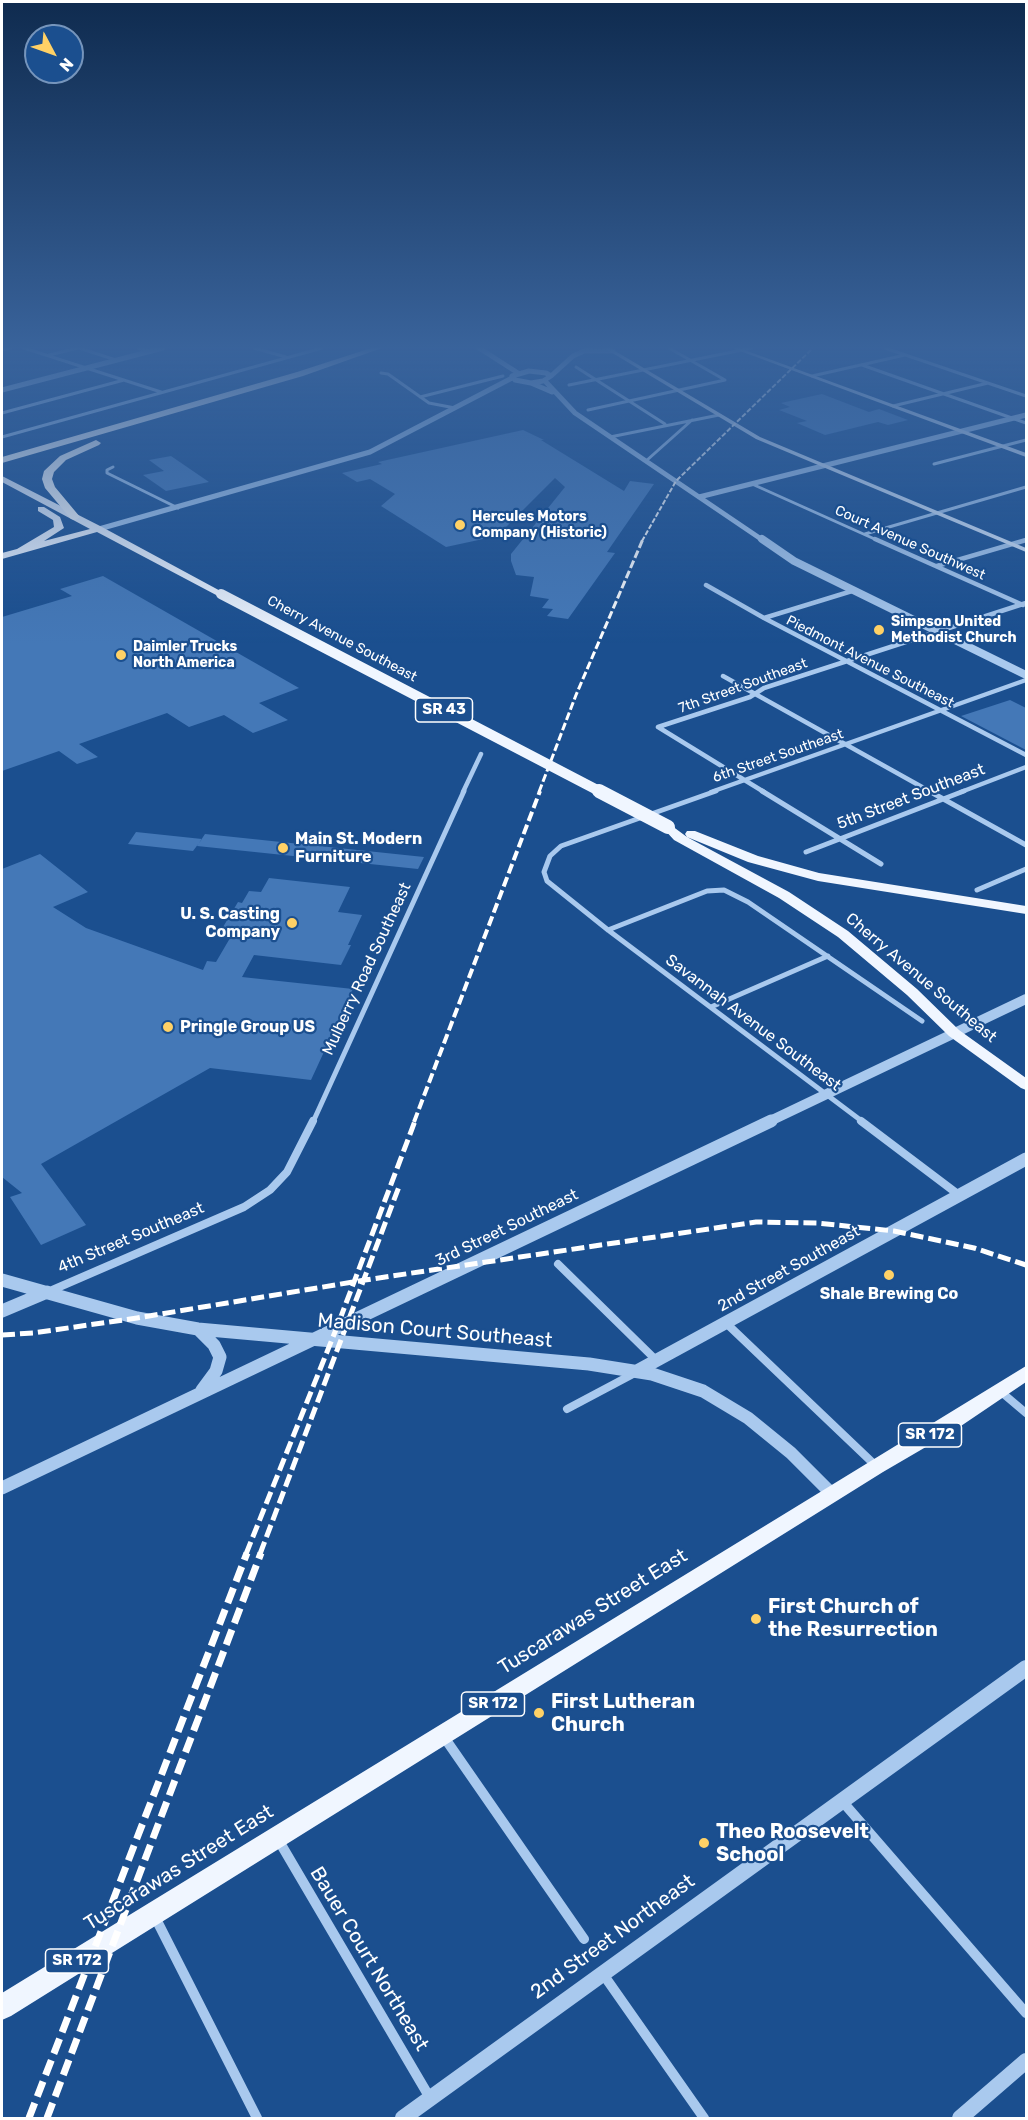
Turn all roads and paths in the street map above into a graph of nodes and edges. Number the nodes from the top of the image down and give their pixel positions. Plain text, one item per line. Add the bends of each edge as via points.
1 (18, 447) edge
2 (48, 447) edge
3 (90, 447) edge
4 (380, 447) edge
5 (625, 447) edge
6 (662, 447) edge
7 (779, 447) edge
8 (900, 447) edge
9 (998, 447) edge
10 (1004, 447) edge
11 (2, 451) edge
12 (1026, 455) edge
13 (646, 461) junction
14 (2, 462) edge
15 (934, 464) dead end
16 (825, 466) junction
17 (113, 467) dead end
18 (5, 481) edge
19 (753, 484) junction
20 (1026, 487) edge
21 (699, 497) junction
22 (178, 508) junction
23 (937, 513) junction
24 (75, 517) junction
25 (99, 529) junction
26 (864, 534) junction
27 (1026, 540) edge
28 (1012, 544) junction
29 (1026, 550) edge
30 (20, 551) junction
31 (2, 556) edge
32 (936, 567) junction
33 (706, 585) dead end
34 (852, 591) junction
35 (1025, 605) edge
36 (764, 618) junction
37 (936, 631) junction
38 (847, 661) junction
39 (1026, 675) edge
40 (723, 676) dead end
41 (1026, 680) edge
42 (756, 694) junction
43 (942, 710) junction
44 (847, 744) junction
45 (481, 754) dead end
46 (1026, 755) edge
47 (1026, 767) edge
48 (743, 781) junction
49 (943, 799) junction
50 (668, 827) junction
51 (838, 839) junction
52 (1026, 846) edge
53 (806, 852) dead end
54 (546, 864) joint
55 (880, 864) dead end
56 (1026, 869) edge
57 (977, 890) dead end
58 (1026, 910) edge
59 (608, 930) junction
60 (828, 956) junction
61 (1026, 999) edge
62 (711, 1007) junction
63 (922, 1022) dead end
64 (954, 1033) junction
65 (1026, 1085) edge
66 (825, 1094) junction
67 (1026, 1159) edge
68 (270, 1190) joint
69 (959, 1195) junction
70 (558, 1264) dead end
71 (2, 1280) edge
72 (47, 1292) junction
73 (2, 1311) edge
74 (725, 1323) junction
75 (198, 1329) junction
76 (312, 1339) junction
77 (657, 1360) junction
78 (637, 1371) junction
79 (1026, 1373) edge
80 (999, 1390) junction
81 (200, 1393) junction
82 (567, 1409) dead end
83 (1026, 1413) edge
84 (876, 1466) junction
85 (2, 1488) edge
86 (832, 1494) junction
87 (1024, 1675) edge
88 (443, 1735) junction
89 (842, 1801) junction
90 (277, 1838) junction
91 (153, 1914) junction
92 (584, 1939) dead end
93 (602, 1972) junction
94 (2, 2007) edge
95 (1026, 2013) edge
96 (1026, 2061) edge
97 (430, 2098) junction
98 (257, 2118) edge
99 (403, 2118) edge
100 (704, 2118) edge
101 (960, 2118) edge

1 - 11 highway
2 - 14 highway
3 - 24 highway via 63,458 49,471 48,483
4 - 22 street
5 - 13 street
6 - 13 street
7 - 16 main road
8 - 16 street
9 - 15 street
10 - 12 main road
13 - 21 street
16 - 19 street
16 - 23 main road
17 - 22 street via 107,473
18 - 24 main road, Cherry Avenue Southeast / SR 43
18 - 30 main road via 10,492 60,524 51,534
19 - 21 street
19 - 26 street, Court Avenue Southwest
20 - 23 street
21 - 34 street via 794,561
22 - 25 street
23 - 26 street
23 - 28 main road
24 - 25 main road, Cherry Avenue Southeast / SR 43
25 - 30 main road
25 - 50 main road, Cherry Avenue Southeast / SR 43, bridge
26 - 32 street, Court Avenue Southwest
27 - 28 street
28 - 29 main road
28 - 32 street
30 - 31 main road
32 - 35 street, Court Avenue Southwest
33 - 36 street, Piedmont Avenue Southeast
34 - 36 street
34 - 37 street
35 - 37 street, 7th Street Southeast
36 - 38 street, Piedmont Avenue Southeast
37 - 38 street, 7th Street Southeast
37 - 39 street
38 - 42 street, 7th Street Southeast
38 - 43 street, Piedmont Avenue Southeast
40 - 42 street
41 - 43 street, 6th Street Southeast
42 - 44 street
42 - 48 street, 7th Street Southeast via 658,728
43 - 44 street, 6th Street Southeast
43 - 46 street, Piedmont Avenue Southeast
44 - 48 street, 6th Street Southeast
44 - 49 street
45 - 68 street, Mulberry Road Southeast via 298,1155
47 - 49 street, 5th Street Southeast
48 - 51 street
48 - 54 street, 6th Street Southeast via 561,846 552,852
49 - 51 street, 5th Street Southeast
49 - 52 street
50 - 58 main road, Cherry Avenue Southeast / SR 43 via 753,859 818,877
50 - 64 main road, Cherry Avenue Southeast / SR 43 via 680,838 784,895 843,934
51 - 53 street, 5th Street Southeast
51 - 55 street
54 - 59 street, Savannah Avenue Southeast via 547,881
56 - 57 street
59 - 60 street, Cherry Avenue Southeast via 707,891 722,889
59 - 62 street, Savannah Avenue Southeast
60 - 62 street
60 - 63 street, Cherry Avenue Southeast
61 - 64 street, 3rd Street Southeast
62 - 66 street, Savannah Avenue Southeast
64 - 65 main road, Cherry Avenue Southeast / SR 43
64 - 66 street, 3rd Street Southeast
66 - 69 street, Savannah Avenue Southeast
66 - 76 street, 3rd Street Southeast
67 - 69 street, 2nd Street Southeast
68 - 72 street, 4th Street Southeast via 244,1207
69 - 74 street, 2nd Street Southeast
70 - 77 street
71 - 72 street, Madison Court Southeast
72 - 73 street, 4th Street Southeast
72 - 75 street, Madison Court Southeast via 137,1318
74 - 77 street, 2nd Street Southeast
74 - 84 street
75 - 76 street, Madison Court Southeast
75 - 81 street via 214,1345 220,1358
76 - 78 street, Madison Court Southeast
76 - 81 street, 3rd Street Southeast
77 - 78 street, 2nd Street Southeast
78 - 82 street, 2nd Street Southeast
78 - 86 street, Madison Court Southeast via 678,1381 726,1404 769,1434
79 - 80 main road, Tuscarawas Street East / SR 172
80 - 83 street
80 - 84 main road, Tuscarawas Street East / SR 172
81 - 85 street, 3rd Street Southeast
84 - 86 main road, Tuscarawas Street East / SR 172
86 - 88 main road, Tuscarawas Street East / SR 172
87 - 89 street, 2nd Street Northeast
88 - 90 main road, Tuscarawas Street East / SR 172
88 - 92 street
89 - 93 street, 2nd Street Northeast
89 - 95 street
90 - 91 main road, Tuscarawas Street East / SR 172
90 - 97 street, Bauer Court Northeast
91 - 94 main road, Tuscarawas Street East / SR 172
91 - 98 street
93 - 97 street, 2nd Street Northeast
93 - 100 street
96 - 101 street
97 - 99 street, 2nd Street Northeast

